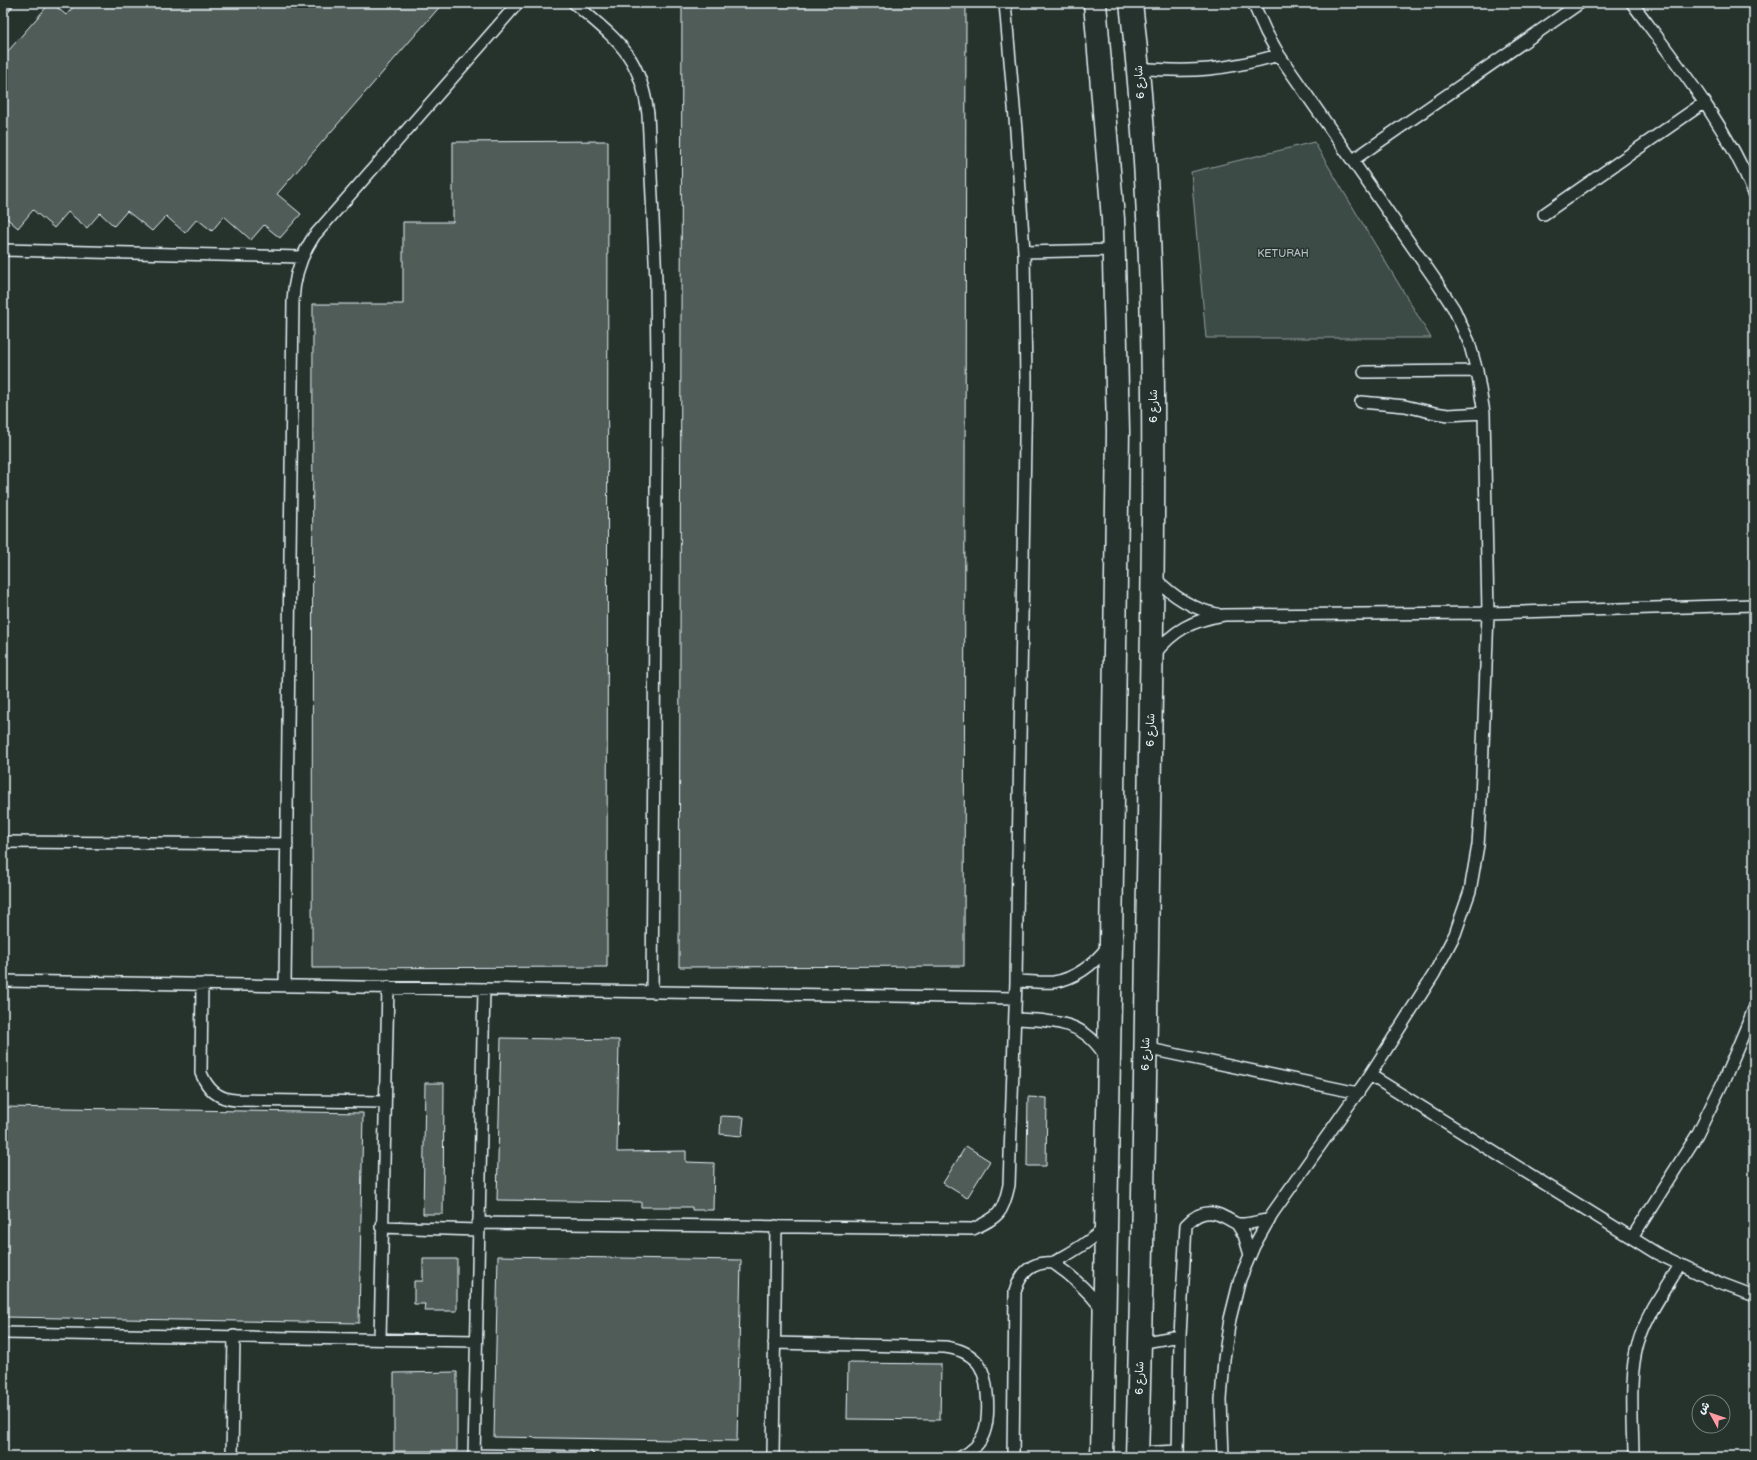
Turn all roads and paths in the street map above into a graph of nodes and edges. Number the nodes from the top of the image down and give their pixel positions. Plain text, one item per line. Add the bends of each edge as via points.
1 (7, 3) edge
2 (518, 3) edge
3 (574, 3) edge
4 (1005, 3) edge
5 (1095, 3) edge
6 (1131, 3) edge
7 (1253, 3) edge
8 (1580, 3) edge
9 (1632, 3) edge
10 (3, 8) edge
11 (1279, 55) junction
12 (1138, 68) junction
13 (1705, 102) junction
14 (1353, 160) junction
15 (1754, 193) edge
16 (1544, 214) dead end
17 (3, 250) edge
18 (1114, 250) junction
19 (1024, 252) junction
20 (302, 257) junction
21 (1477, 371) junction
22 (1364, 372) dead end
23 (1361, 402) dead end
24 (1484, 413) junction
25 (1152, 575) junction
26 (1754, 605) edge
27 (1488, 613) junction
28 (1224, 615) junction
29 (1151, 658) junction
30 (3, 842) edge
31 (287, 844) junction
32 (1111, 942) junction
33 (3, 981) edge
34 (1016, 982) junction
35 (202, 984) junction
36 (285, 986) junction
37 (388, 987) junction
38 (484, 989) junction
39 (652, 992) junction
40 (1015, 998) junction
41 (1754, 1009) edge
42 (1015, 1020) junction
43 (1145, 1048) junction
44 (1108, 1062) junction
45 (1370, 1075) junction
46 (1358, 1093) junction
47 (385, 1102) junction
48 (1269, 1220) junction
49 (1237, 1224) junction
50 (776, 1226) junction
51 (381, 1227) junction
52 (478, 1227) junction
53 (1105, 1228) junction
54 (1632, 1238) junction
55 (1250, 1255) junction
56 (1053, 1263) junction
57 (1680, 1265) junction
58 (1754, 1296) edge
59 (1104, 1312) junction
60 (3, 1333) edge
61 (234, 1336) junction
62 (1180, 1336) junction
63 (380, 1339) junction
64 (476, 1341) junction
65 (774, 1343) junction
66 (1140, 1343) junction
67 (1178, 1454) edge
68 (1137, 1455) edge
69 (474, 1456) edge
70 (232, 1457) edge
71 (588, 1457) edge
72 (773, 1457) edge
73 (962, 1457) edge
74 (1013, 1457) edge
75 (1102, 1457) edge
76 (1223, 1457) edge
77 (1633, 1457) edge

1 - 10 lane
2 - 20 lane via 322,227
3 - 39 lane via 619,43 631,58 646,94 648,114 656,280 657,364
4 - 19 lane
5 - 18 street
6 - 12 street, شارع 6
7 - 11 lane
8 - 14 lane
9 - 13 lane
11 - 12 lane via 1245,65 1210,70
11 - 14 lane
12 - 25 street, شارع 6 via 1152,318
13 - 15 lane via 1745,170
13 - 16 lane
14 - 21 lane via 1454,309 1469,342
17 - 20 lane
18 - 19 lane
18 - 32 street via 1118,432
19 - 34 lane via 1026,380
20 - 31 lane via 297,271 293,301
21 - 22 lane
21 - 24 lane
23 - 24 lane via 1404,406 1448,415
24 - 27 lane
25 - 28 lane via 1177,598 1207,612
25 - 29 street, شارع 6
26 - 27 lane
27 - 28 lane
27 - 45 lane via 1481,800 1478,845 1470,891 1455,934 1434,974
28 - 29 lane via 1190,624 1162,644
29 - 43 street, شارع 6
30 - 31 lane
31 - 36 lane
32 - 34 lane via 1100,957 1087,968 1071,976 1054,982
32 - 44 street
33 - 35 lane
34 - 40 lane
35 - 36 lane
35 - 47 lane via 202,1073 210,1090 218,1096 236,1100
36 - 37 lane
37 - 38 lane
37 - 47 lane
38 - 39 lane
38 - 52 lane
39 - 40 lane
40 - 42 lane
41 - 54 lane via 1697,1135
42 - 44 lane via 1053,1020 1067,1024 1092,1039
42 - 50 lane via 1009,1185 1004,1205 991,1221 973,1229 949,1230
43 - 46 lane
43 - 66 street, شارع 6
44 - 53 street
45 - 46 lane
45 - 54 lane
46 - 48 lane
47 - 51 lane
48 - 49 lane
48 - 55 lane
49 - 55 lane via 1244,1235
49 - 62 lane via 1218,1214 1207,1212 1198,1214 1186,1225
50 - 52 lane
50 - 65 lane
51 - 52 lane
51 - 63 lane
52 - 64 lane
53 - 56 lane
53 - 59 street
54 - 57 lane
55 - 76 lane via 1240,1279 1224,1359 1221,1400
56 - 59 lane via 1090,1293
56 - 74 lane via 1032,1266 1018,1282 1015,1292
57 - 58 lane
57 - 77 lane via 1650,1315 1637,1345 1633,1377
59 - 75 street
60 - 61 lane
61 - 63 lane
61 - 70 lane
62 - 66 lane
62 - 67 lane
63 - 64 lane
64 - 69 lane
65 - 72 lane
65 - 73 lane via 945,1347 969,1354 978,1363 984,1375 987,1387 987,1420 984,1434 977,1445
66 - 68 street, شارع 6
67 - 68 lane
69 - 71 lane

